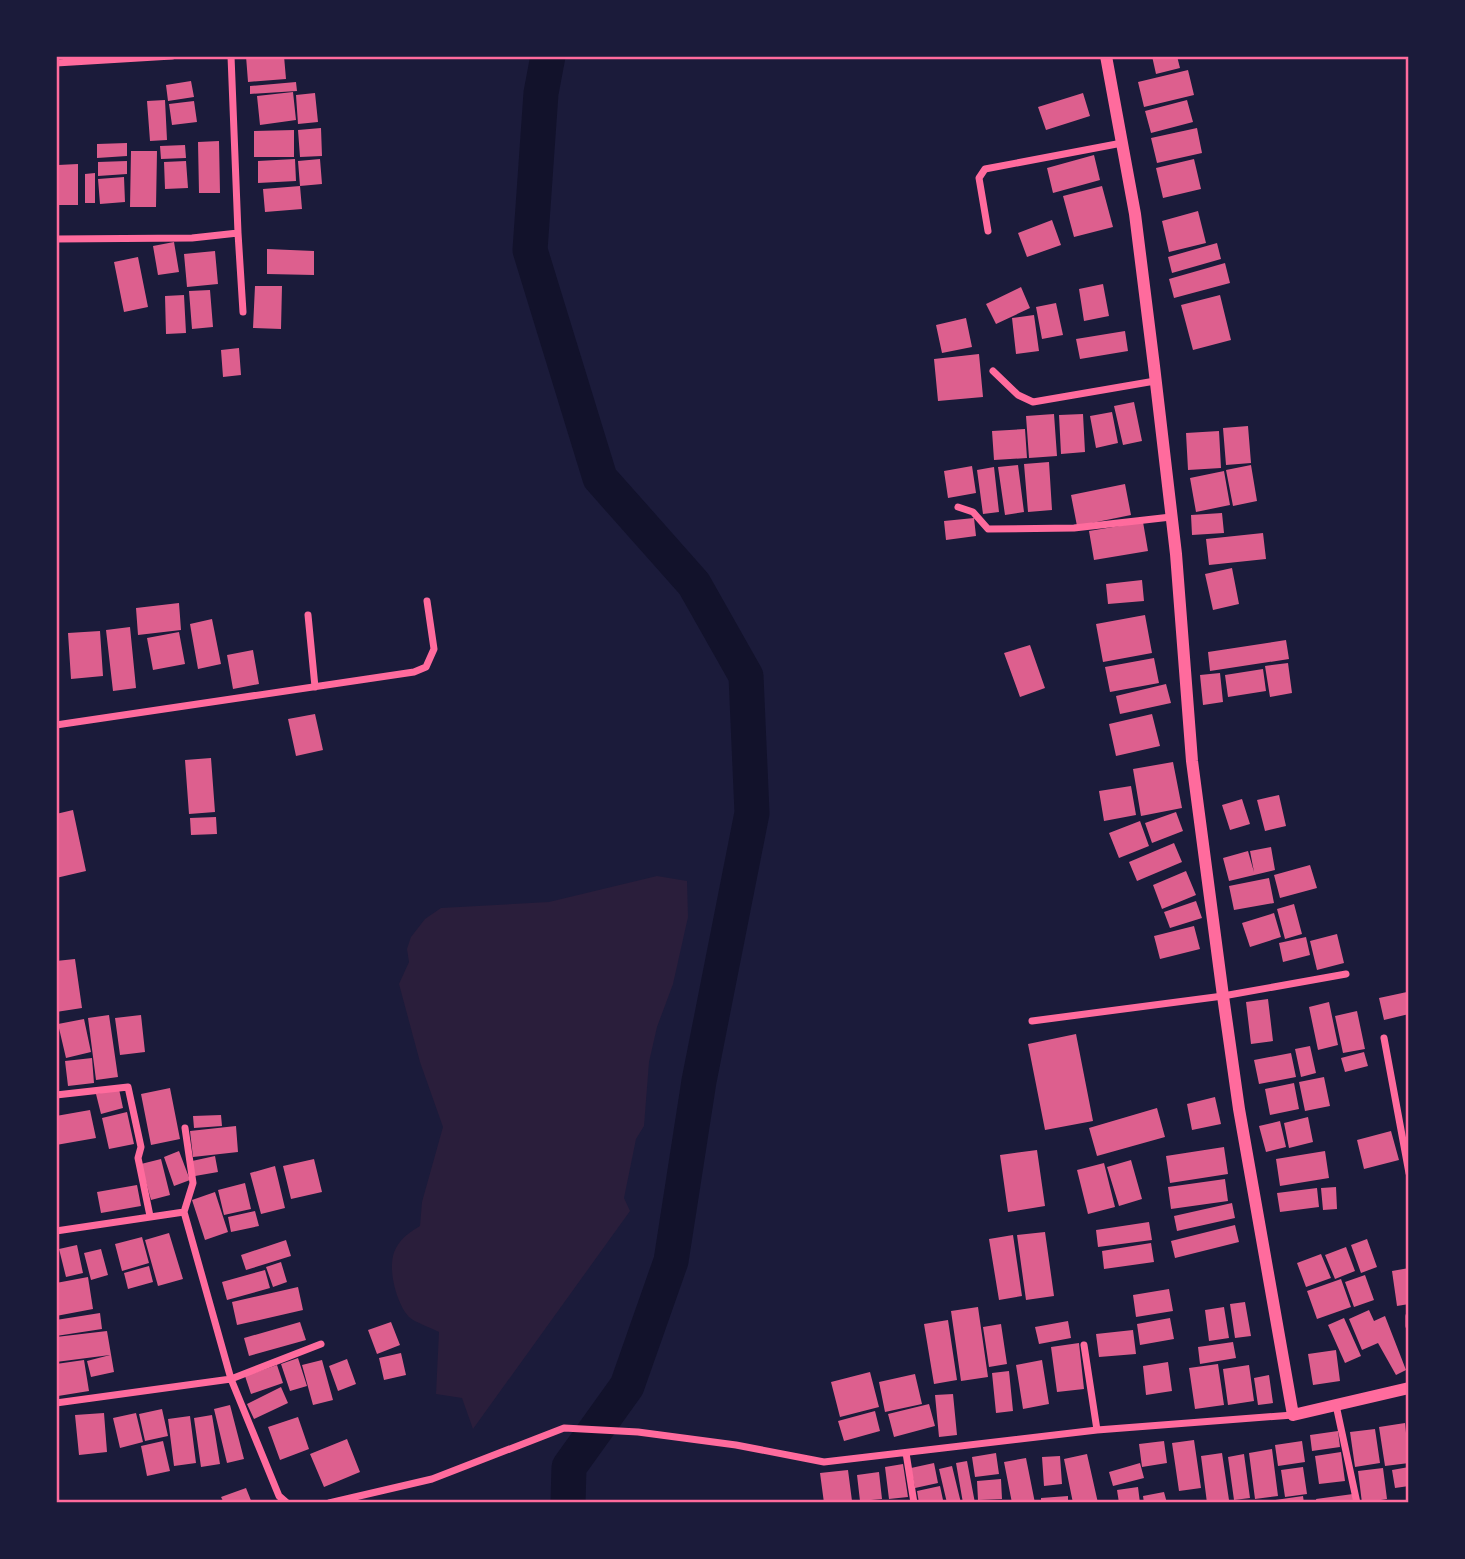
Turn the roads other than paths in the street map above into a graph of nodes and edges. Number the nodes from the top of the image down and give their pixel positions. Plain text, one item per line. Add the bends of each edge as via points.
1 (172, 56) edge
2 (231, 56) edge
3 (1106, 56) edge
4 (105, 58) edge
5 (56, 63) edge
6 (1122, 143) junction
7 (988, 231) dead end
8 (238, 233) junction
9 (56, 239) edge
10 (243, 312) dead end
11 (993, 371) dead end
12 (1155, 381) junction
13 (958, 507) dead end
14 (1171, 517) junction
15 (427, 601) dead end
16 (309, 615) dead end
17 (315, 687) junction
18 (56, 726) edge
19 (1346, 974) dead end
20 (1223, 996) junction
21 (1032, 1021) dead end
22 (1384, 1038) dead end
23 (56, 1095) edge
24 (185, 1128) dead end
25 (1409, 1173) edge
26 (184, 1212) junction
27 (150, 1216) junction
28 (56, 1231) edge
29 (1409, 1317) edge
30 (1409, 1326) edge
31 (321, 1344) dead end
32 (1084, 1345) dead end
33 (231, 1379) junction
34 (1409, 1388) edge
35 (56, 1403) edge
36 (1336, 1405) junction
37 (1293, 1415) junction
38 (1097, 1430) junction
39 (906, 1453) junction
40 (287, 1503) edge
41 (328, 1503) edge
42 (914, 1503) edge
43 (1357, 1503) edge

1 - 4 street
2 - 8 street
3 - 6 street
4 - 5 street
6 - 7 street via 985,169 979,178
6 - 12 street
8 - 9 street
8 - 10 street
11 - 12 street via 1018,395 1033,402
12 - 14 street
13 - 14 street via 973,512 988,529 1073,528
14 - 20 street via 1192,761
15 - 17 street via 433,649 426,667
16 - 17 street
17 - 18 street
19 - 20 street
20 - 21 street
20 - 37 street
22 - 25 street
23 - 27 street via 128,1087
24 - 26 street via 193,1183
26 - 27 street
26 - 33 street
27 - 28 street
29 - 30 street
31 - 33 street
32 - 38 street
33 - 35 street
33 - 40 street via 279,1496
34 - 36 street
36 - 37 street
36 - 43 street
37 - 38 street
38 - 39 street
39 - 41 street via 824,1462 638,1432 564,1429 432,1479
39 - 42 street

